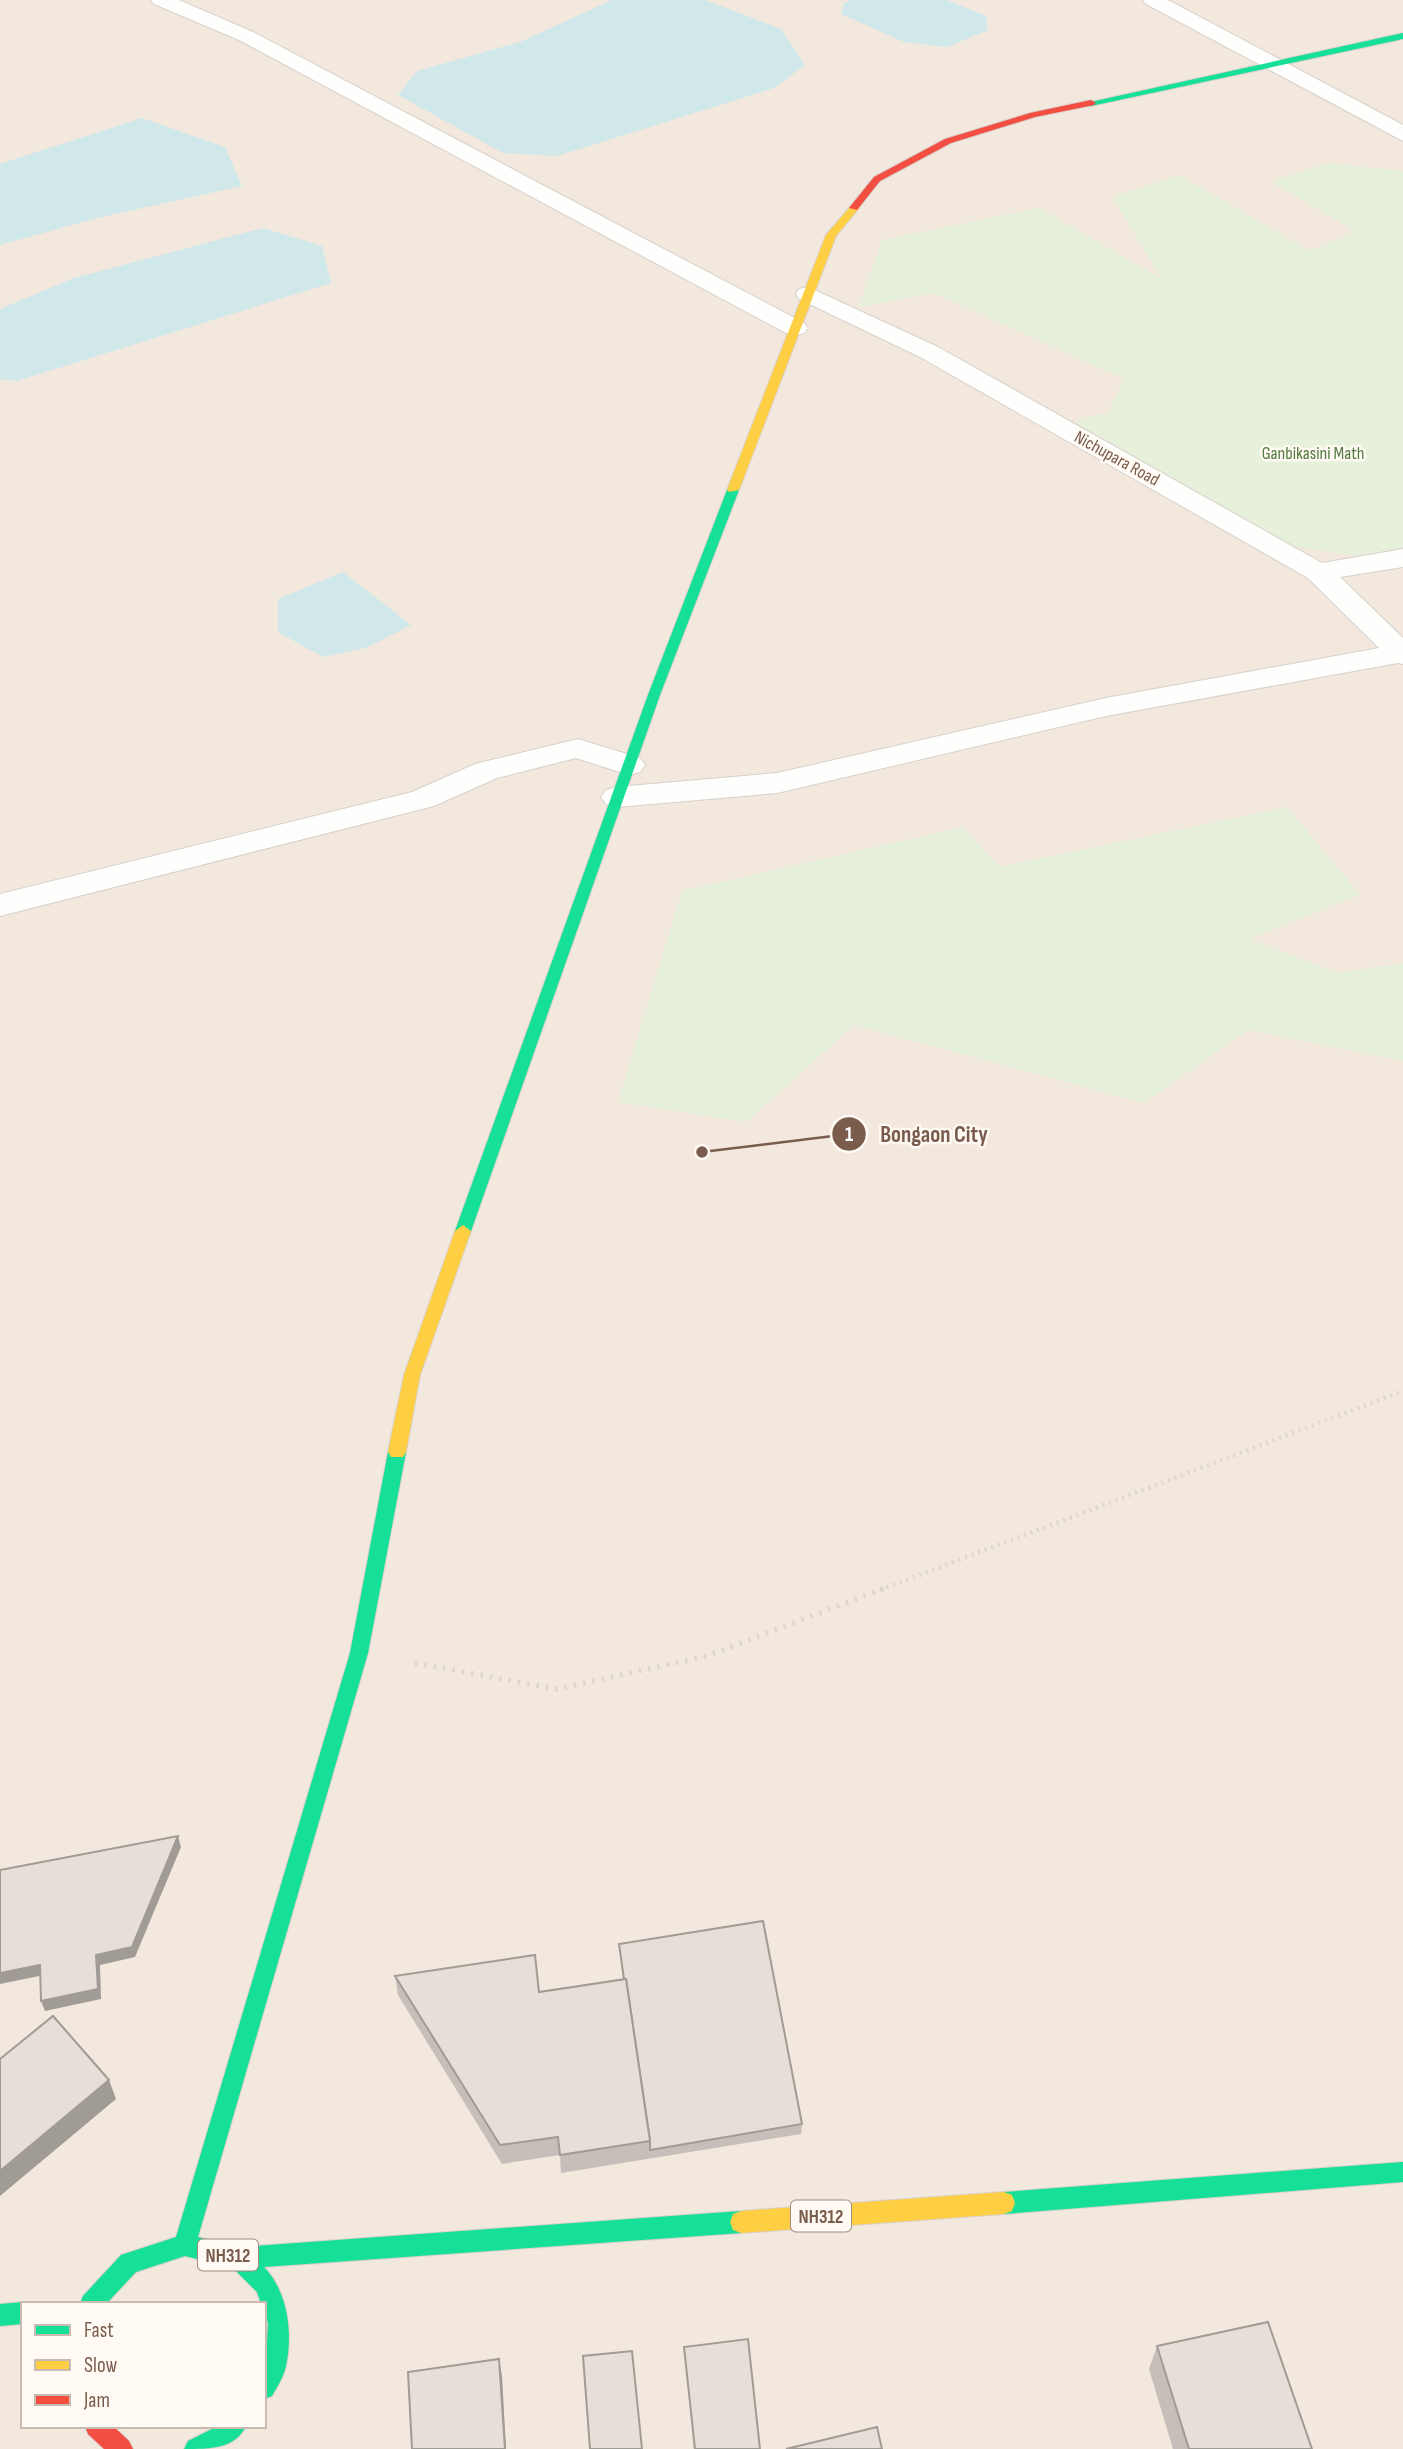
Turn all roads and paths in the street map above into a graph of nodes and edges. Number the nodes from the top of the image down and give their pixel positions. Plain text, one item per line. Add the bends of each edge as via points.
1 (161, 0) edge
2 (1153, 0) edge
3 (1403, 36) edge
4 (1272, 64) junction
5 (1403, 134) edge
6 (808, 294) junction
7 (795, 328) junction
8 (1403, 558) edge
9 (1318, 572) junction
10 (1402, 654) edge
11 (629, 765) junction
12 (617, 797) junction
13 (0, 905) edge
14 (1403, 1391) edge
15 (359, 1653) junction
16 (1403, 2172) edge
17 (185, 2245) junction
18 (239, 2258) junction
19 (94, 2302) edge
20 (21, 2313) edge
21 (0, 2315) edge
22 (266, 2384) edge
23 (98, 2428) edge
24 (233, 2428) edge
25 (121, 2449) edge
26 (196, 2449) edge

1 - 7 street via 246,36
2 - 4 street
3 - 4 highway
4 - 5 street
4 - 6 highway via 1033,115 948,141 877,179 831,235
6 - 7 highway
6 - 9 street, Nichupara Road via 929,352
7 - 11 highway
8 - 9 street
9 - 10 street, Nichupara Road
10 - 12 street via 1106,707 777,783
11 - 12 highway
11 - 13 street via 578,748 486,771 424,800
12 - 15 highway via 412,1375
14 - 15 path via 707,1656 557,1689
15 - 17 highway
16 - 18 highway, NH312
17 - 18 highway, NH312
17 - 19 highway, NH312 via 129,2263
18 - 22 highway, NH312 via 266,2284 279,2324 275,2367
20 - 21 highway
23 - 25 highway
24 - 26 highway via 221,2439

